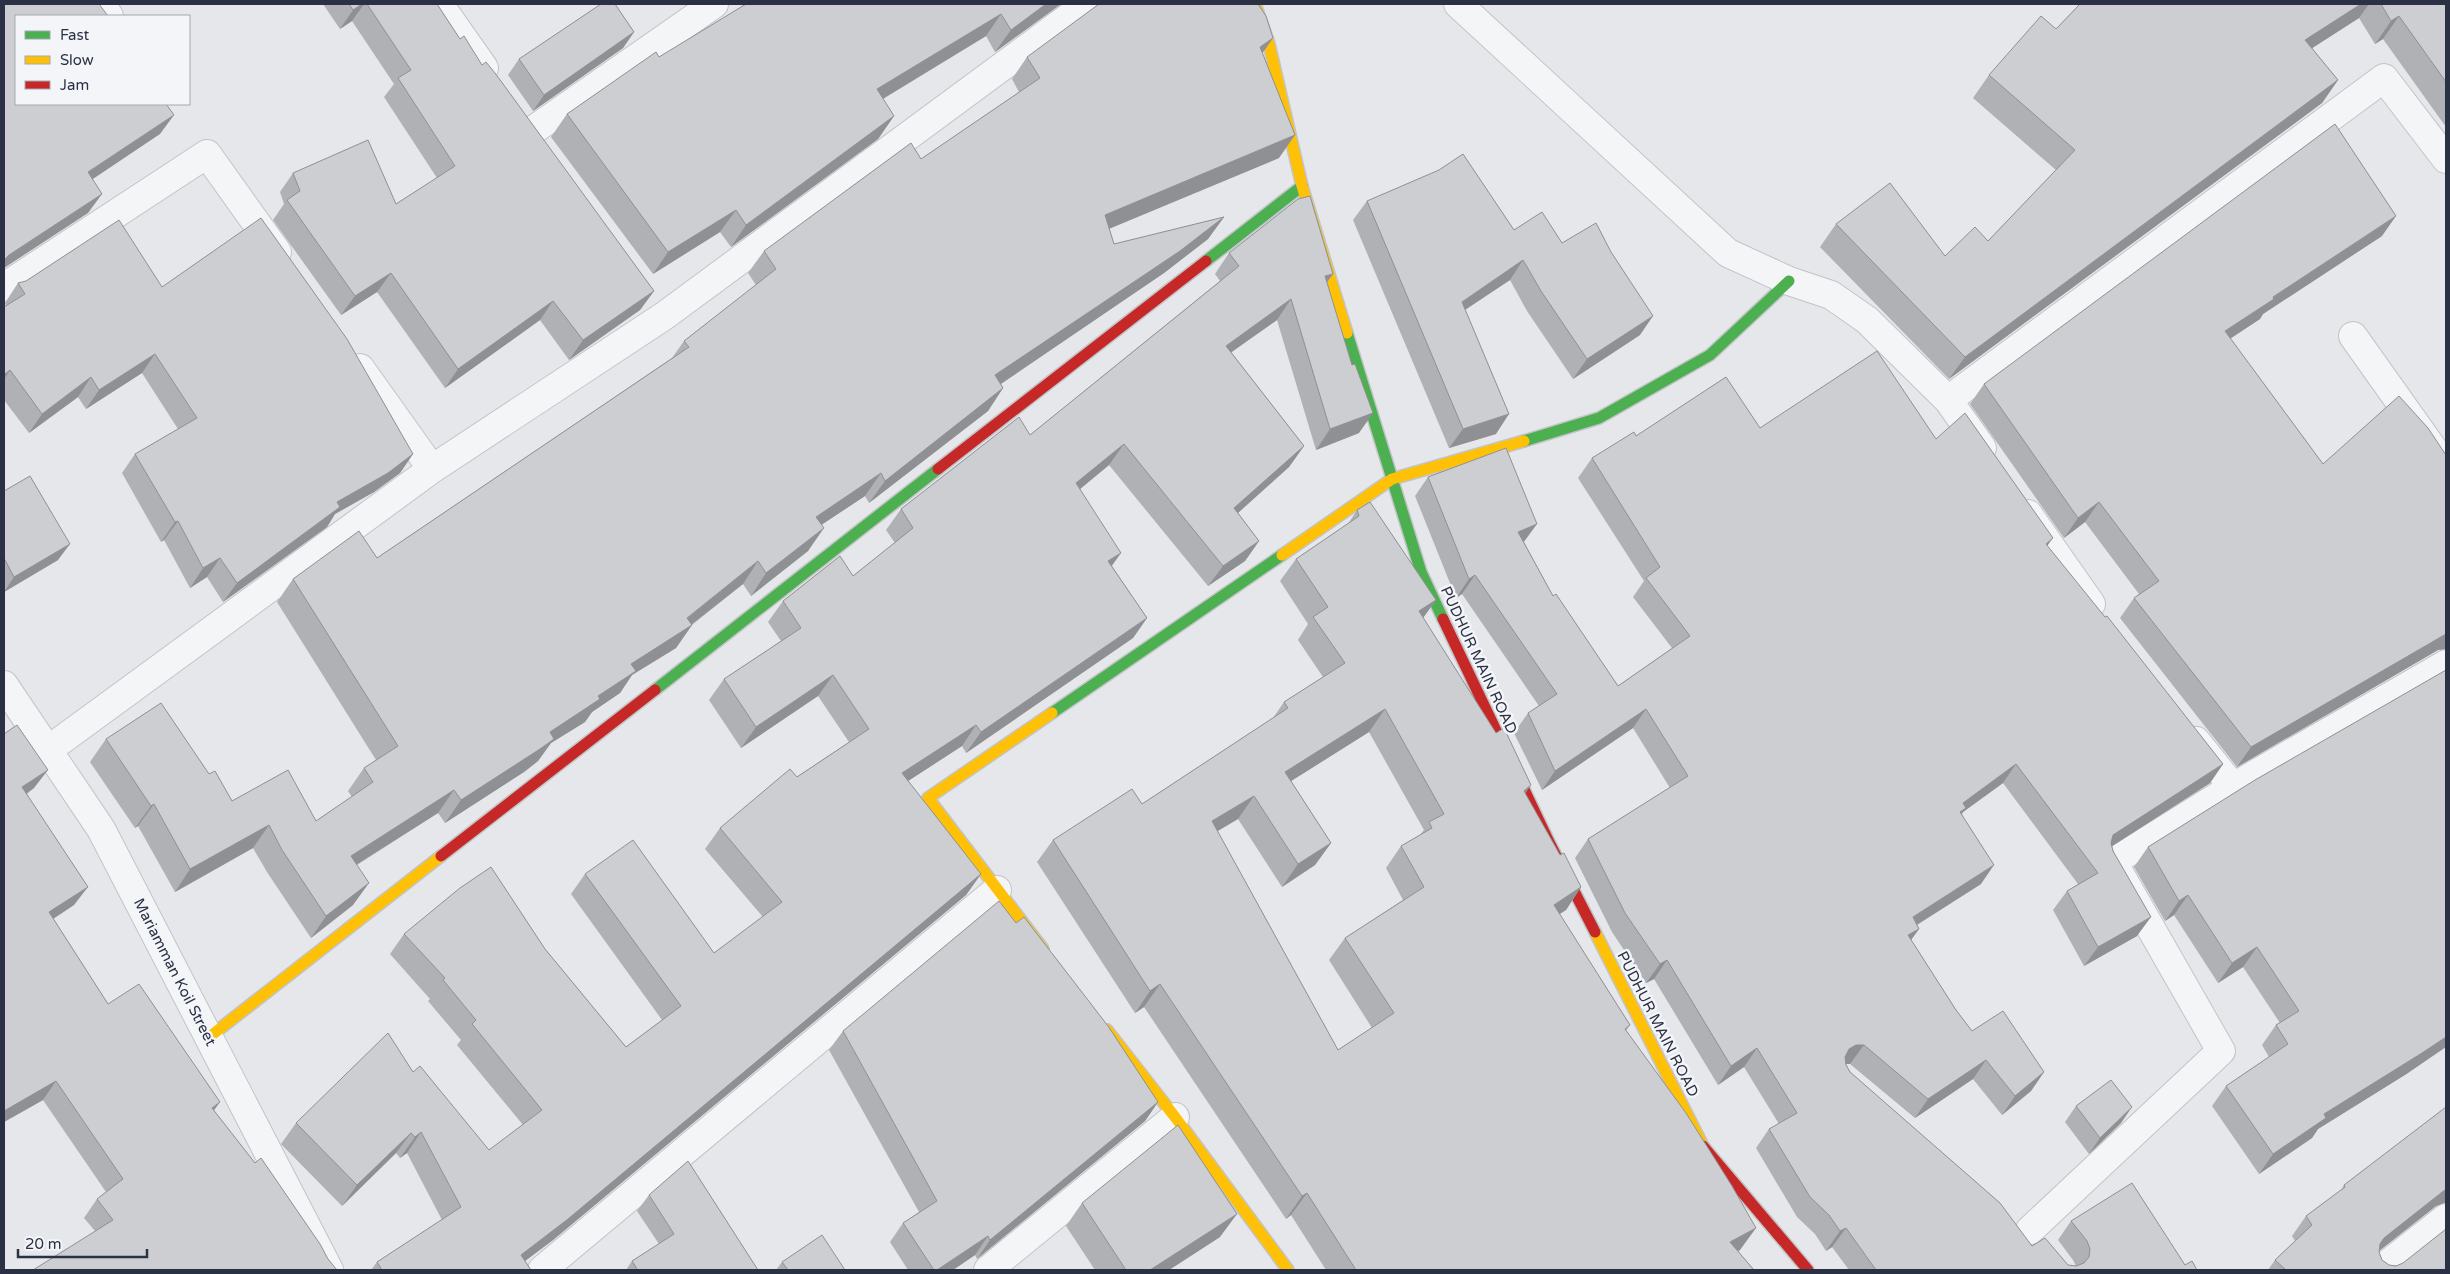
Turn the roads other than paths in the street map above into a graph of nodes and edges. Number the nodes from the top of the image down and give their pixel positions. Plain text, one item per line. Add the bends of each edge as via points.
1 (100, 4) edge
2 (439, 4) edge
3 (714, 4) edge
4 (1087, 4) edge
5 (1255, 4) edge
6 (1458, 4) edge
7 (108, 15) edge
8 (529, 133) junction
9 (546, 157) edge
10 (2446, 159) edge
11 (1302, 186) junction
12 (294, 275) edge
13 (1789, 281) junction
14 (4, 287) edge
15 (646, 292) edge
16 (664, 316) junction
17 (2353, 336) dead end
18 (345, 348) edge
19 (1948, 400) junction
20 (2446, 467) edge
21 (432, 469) junction
22 (1998, 472) edge
23 (1392, 479) junction
24 (2016, 496) edge
25 (2106, 625) edge
26 (2446, 664) edge
27 (4, 685) edge
28 (2178, 718) edge
29 (48, 750) junction
30 (2233, 787) junction
31 (997, 890) junction
32 (1052, 960) edge
33 (1101, 1023) edge
34 (208, 1038) junction
35 (1175, 1117) junction
36 (2006, 1217) edge
37 (2446, 1218) edge
38 (329, 1270) edge
39 (542, 1270) edge
40 (988, 1270) edge
41 (1288, 1270) edge
42 (1808, 1270) edge
43 (2380, 1270) edge

1 - 7 street
2 - 8 street
3 - 8 street
4 - 16 street
5 - 11 street, PUDHUR MAIN ROAD via 1269,44
6 - 13 street via 1728,253
8 - 9 street
10 - 19 street via 2384,78
11 - 23 street, PUDHUR MAIN ROAD
11 - 34 street
12 - 14 street via 207,154
13 - 19 street via 1831,295 1868,320
13 - 23 street via 1710,355 1599,418
15 - 16 street
16 - 21 street
17 - 20 street
18 - 21 street
19 - 22 street
21 - 29 street
23 - 31 street via 928,798
23 - 42 street, PUDHUR MAIN ROAD via 1421,572 1550,844 1705,1150
24 - 25 street
26 - 30 street
27 - 29 street, Mariamman Koil Street
28 - 30 street
29 - 34 street, Mariamman Koil Street via 101,830
30 - 36 street via 2113,862 2221,1050 2038,1240
31 - 32 street
31 - 39 street
33 - 35 street
34 - 38 street, Mariamman Koil Street
35 - 40 street
35 - 41 street
37 - 43 street

